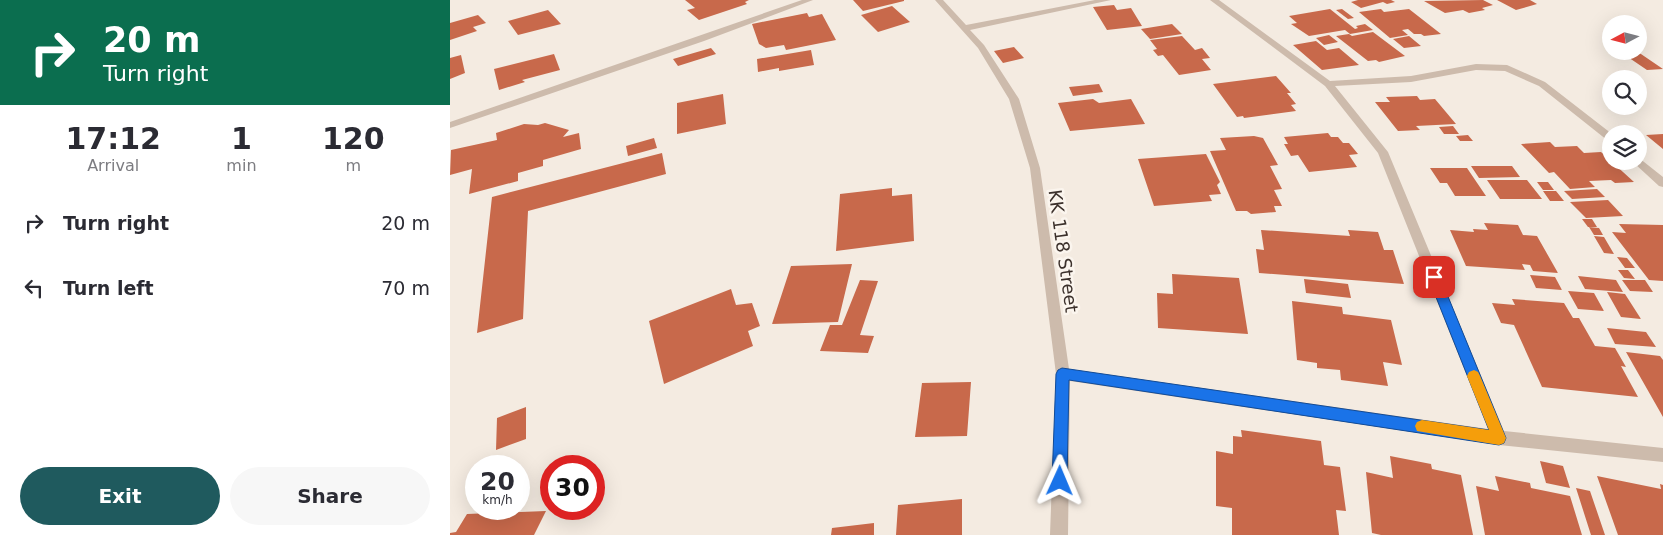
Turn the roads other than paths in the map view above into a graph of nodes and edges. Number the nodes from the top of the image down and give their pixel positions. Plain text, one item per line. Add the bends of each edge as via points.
1 (809, 0) edge
2 (939, 0) edge
3 (1106, 0) edge
4 (1214, 0) edge
5 (965, 28) junction
6 (1328, 84) junction
7 (450, 125) edge
8 (1602, 131) edge
9 (1647, 169) edge
10 (1663, 183) edge
11 (1062, 374) junction
12 (1499, 438) junction
13 (1663, 455) edge
14 (1059, 535) edge

1 - 7 street
2 - 5 street, KK 118 Street
3 - 5 street
4 - 6 street
5 - 11 street, KK 118 Street via 1014,99 1035,168
6 - 8 street via 1411,78 1476,67 1507,68 1542,84
6 - 12 street via 1384,152
9 - 10 street
11 - 12 street
11 - 14 street, KK 118 Street
12 - 13 street

